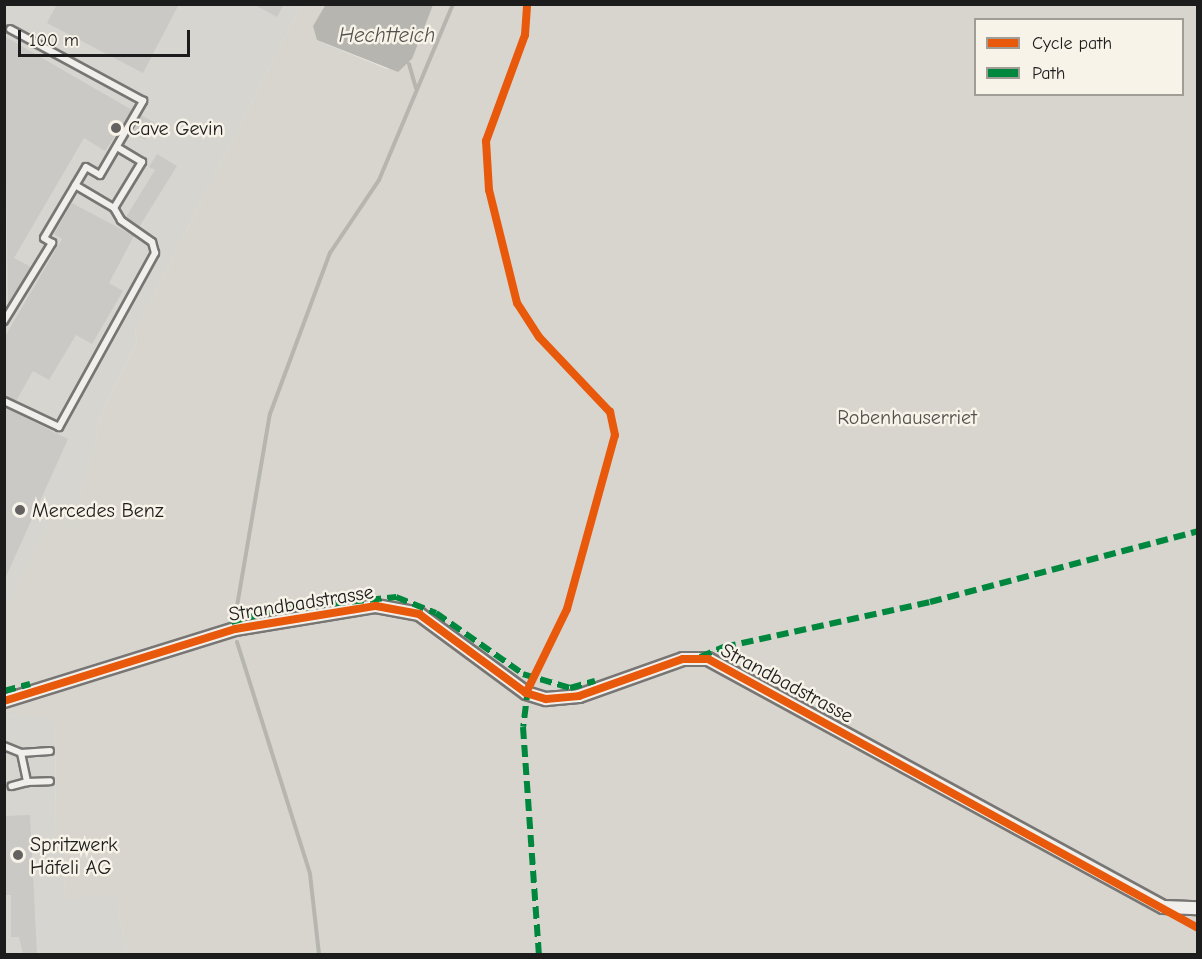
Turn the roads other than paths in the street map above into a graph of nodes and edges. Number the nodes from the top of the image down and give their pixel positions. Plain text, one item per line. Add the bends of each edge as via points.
1 (10, 29) dead end
2 (117, 147) junction
3 (75, 185) junction
4 (114, 208) junction
5 (4, 321) edge
6 (4, 401) edge
7 (4, 701) edge
8 (4, 746) edge
9 (50, 751) dead end
10 (21, 753) junction
11 (50, 781) dead end
12 (27, 782) junction
13 (12, 786) dead end
14 (1197, 908) edge

1 - 2 lane via 143,101
2 - 3 lane via 100,175 86,167
2 - 4 lane via 142,162
3 - 4 lane
3 - 5 lane via 44,238 52,243
4 - 6 lane via 121,220 152,242 155,253 59,427
7 - 14 street, Strandbadstrasse via 235,629 376,606 419,614 526,693 546,699 579,696 683,659 708,659 1163,907
8 - 10 lane
9 - 10 lane
10 - 12 lane
11 - 12 lane
12 - 13 lane

